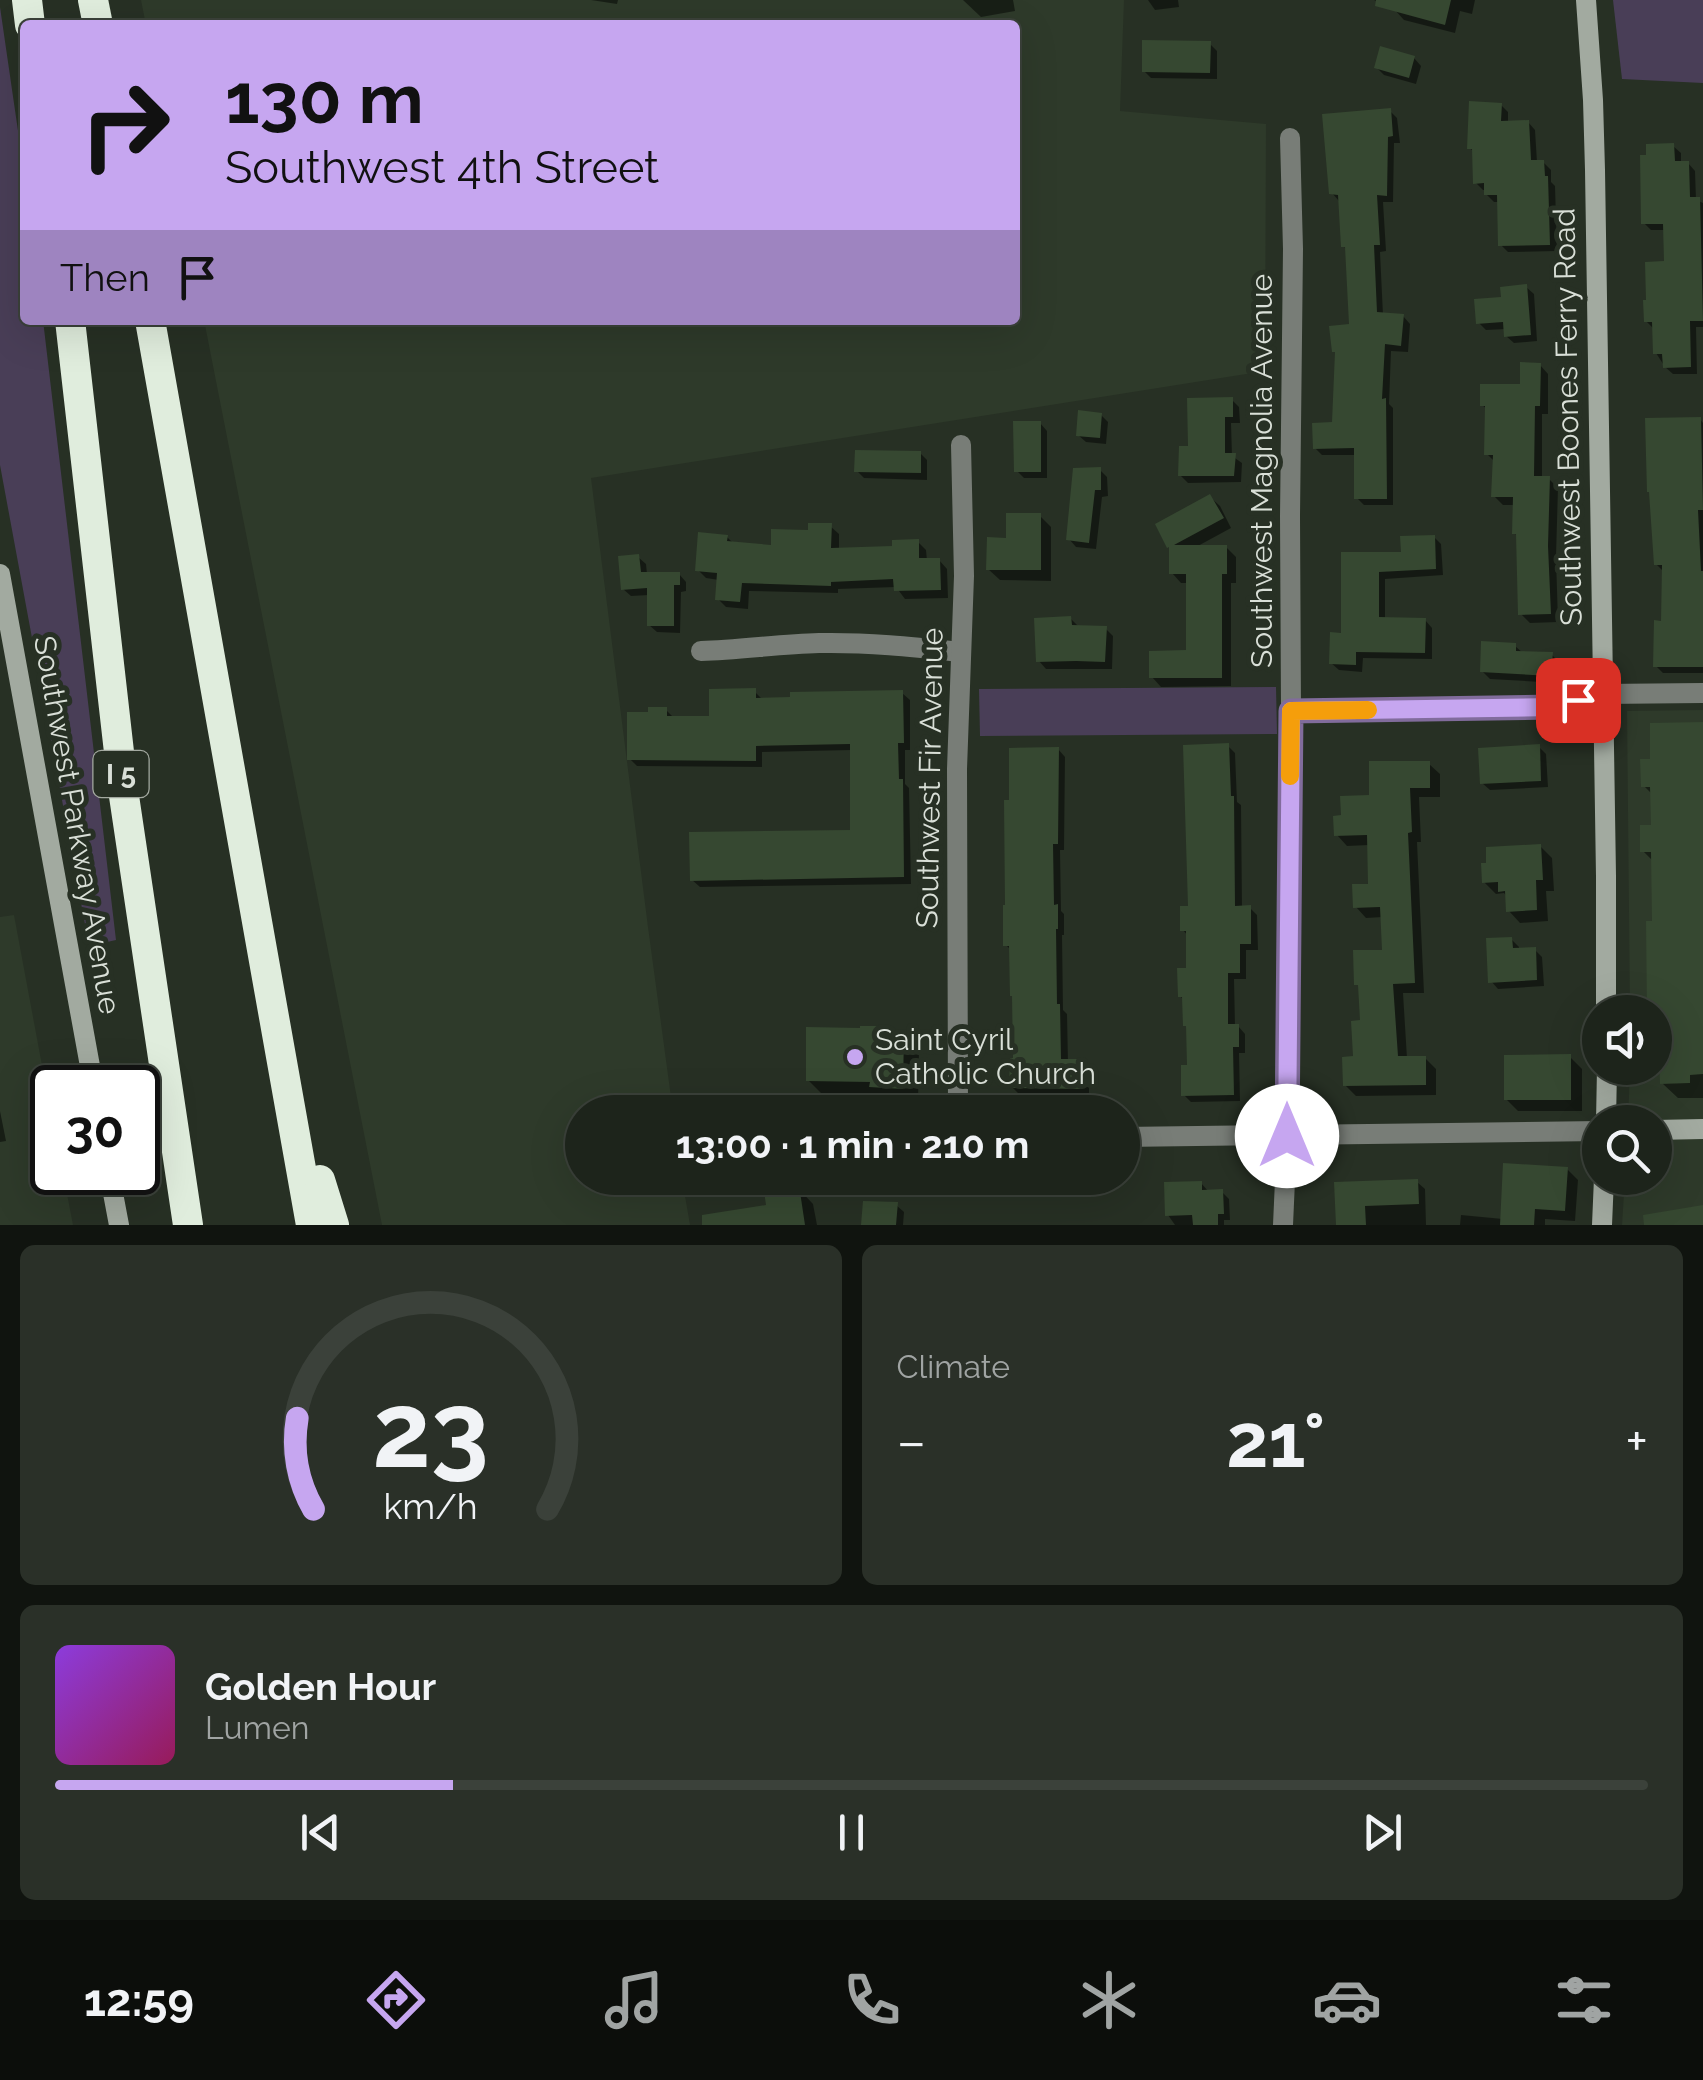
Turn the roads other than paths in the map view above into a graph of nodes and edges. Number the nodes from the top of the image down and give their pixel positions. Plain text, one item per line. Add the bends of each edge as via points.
1 (1586, 0) edge
2 (1290, 138) dead end
3 (71, 325) edge
4 (151, 325) edge
5 (961, 445) dead end
6 (0, 574) edge
7 (701, 651) dead end
8 (960, 652) junction
9 (1703, 692) edge
10 (1602, 694) junction
11 (1291, 711) junction
12 (1606, 995) edge
13 (278, 1038) junction
14 (90, 1065) edge
15 (958, 1095) edge
16 (1703, 1129) edge
17 (1672, 1130) edge
18 (1582, 1131) edge
19 (1287, 1136) junction
20 (1140, 1137) edge
21 (114, 1195) edge
22 (1603, 1195) edge
23 (119, 1225) edge
24 (188, 1225) edge
25 (311, 1225) edge
26 (334, 1225) edge
27 (1283, 1225) edge
28 (1602, 1225) edge

1 - 10 street, Southwest Boones Ferry Road
2 - 11 street, Southwest Magnolia Avenue
3 - 24 highway, I 5 via 124,796
4 - 13 highway
5 - 8 street, Southwest Fir Avenue
6 - 14 street, Southwest Parkway Avenue
7 - 8 street via 874,643
8 - 15 street, Southwest Fir Avenue
9 - 10 street
10 - 11 street via 1554,707
10 - 12 street, Southwest Boones Ferry Road
11 - 19 street, Southwest Magnolia Avenue
13 - 25 highway
13 - 26 highway
16 - 17 street
18 - 19 street
19 - 20 street
19 - 27 street, Southwest Magnolia Avenue
21 - 23 street
22 - 28 street

